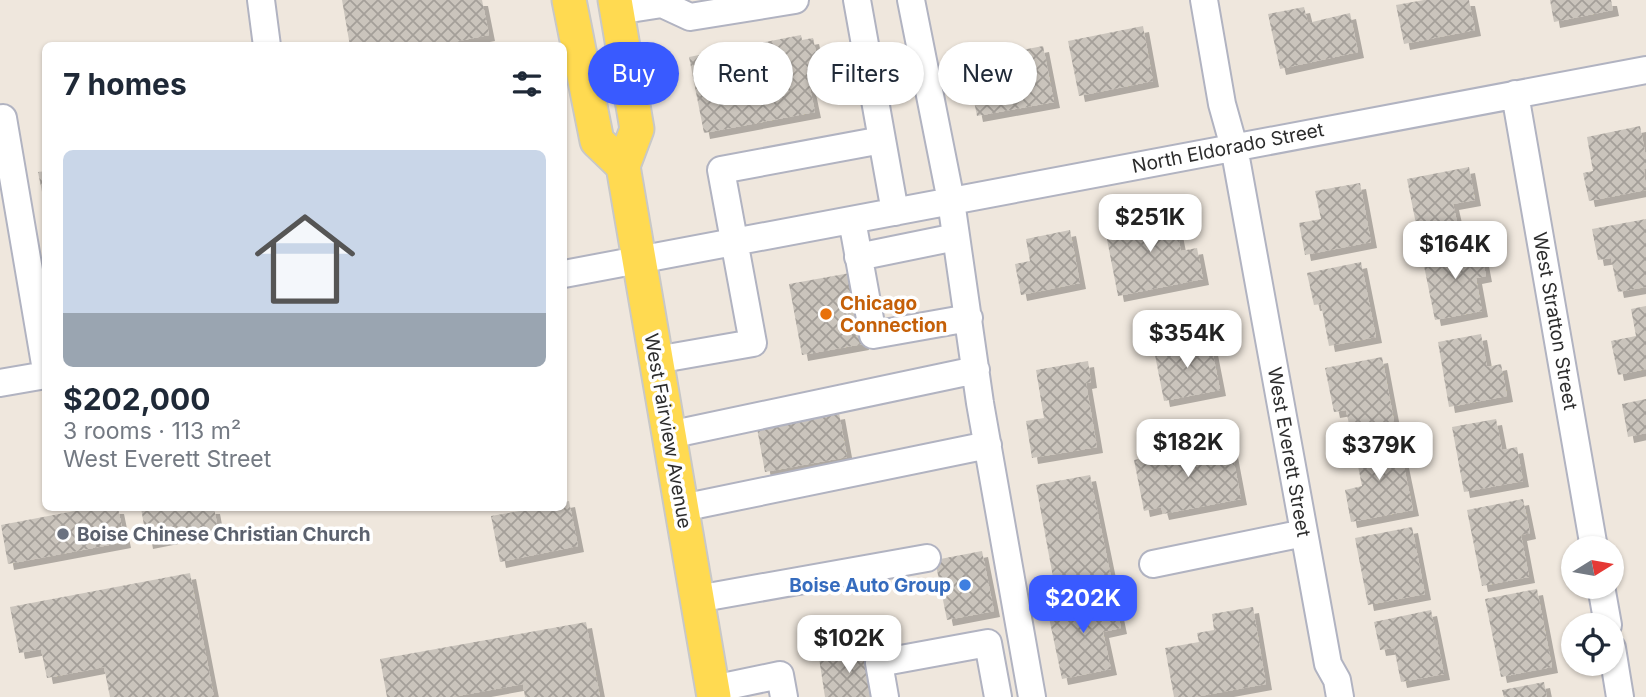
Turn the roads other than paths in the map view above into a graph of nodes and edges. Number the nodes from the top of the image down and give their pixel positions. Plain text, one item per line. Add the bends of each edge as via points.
1 (261, 0) edge
2 (569, 0) edge
3 (795, 0) edge
4 (857, 0) edge
5 (911, 0) edge
6 (1204, 0) edge
7 (616, 5) edge
8 (676, 5) edge
9 (267, 42) edge
10 (1646, 70) edge
11 (1515, 94) junction
12 (3, 118) dead end
13 (882, 140) junction
14 (1234, 147) junction
15 (623, 166) junction
16 (951, 201) junction
17 (895, 212) junction
18 (852, 220) junction
19 (956, 237) junction
20 (734, 240) junction
21 (859, 257) junction
22 (639, 259) junction
23 (567, 273) edge
24 (969, 318) junction
25 (42, 348) edge
26 (656, 360) junction
27 (975, 370) junction
28 (42, 373) edge
29 (0, 383) edge
30 (669, 435) junction
31 (988, 445) junction
32 (682, 508) junction
33 (1304, 533) junction
34 (1592, 536) edge
35 (927, 558) dead end
36 (1153, 564) dead end
37 (698, 599) junction
38 (1617, 676) edge
39 (714, 693) edge
40 (784, 697) edge
41 (885, 697) edge
42 (998, 697) edge
43 (1032, 697) edge
44 (1340, 697) edge
45 (1620, 697) edge

1 - 9 street
2 - 15 main road via 597,141
3 - 8 street via 690,17
4 - 13 street
5 - 16 street
6 - 14 street, West Everett Street
7 - 8 street
7 - 15 main road via 637,129
10 - 11 street, North Eldorado Street
11 - 14 street, North Eldorado Street
11 - 34 street, West Stratton Street
12 - 25 street
13 - 17 street
13 - 20 street via 721,170
14 - 16 street, North Eldorado Street
14 - 33 street, West Everett Street
15 - 22 main road, West Fairview Avenue
16 - 17 street, North Eldorado Street
16 - 19 street
17 - 18 street, North Eldorado Street
18 - 20 street, North Eldorado Street
18 - 21 street
19 - 21 street
19 - 24 street
20 - 22 street, North Eldorado Street
20 - 26 street via 753,343
21 - 24 street via 873,335
22 - 23 street, North Eldorado Street
22 - 26 main road, West Fairview Avenue
24 - 27 street
26 - 30 main road, West Fairview Avenue
27 - 30 street
27 - 31 street
28 - 29 street
30 - 32 main road, West Fairview Avenue
31 - 32 street
31 - 43 street
32 - 37 main road, West Fairview Avenue
33 - 36 street
33 - 44 street, West Everett Street via 1328,664
35 - 37 street
37 - 39 main road, West Fairview Avenue
38 - 45 street
39 - 40 street via 780,676
41 - 42 street via 879,663 988,643

